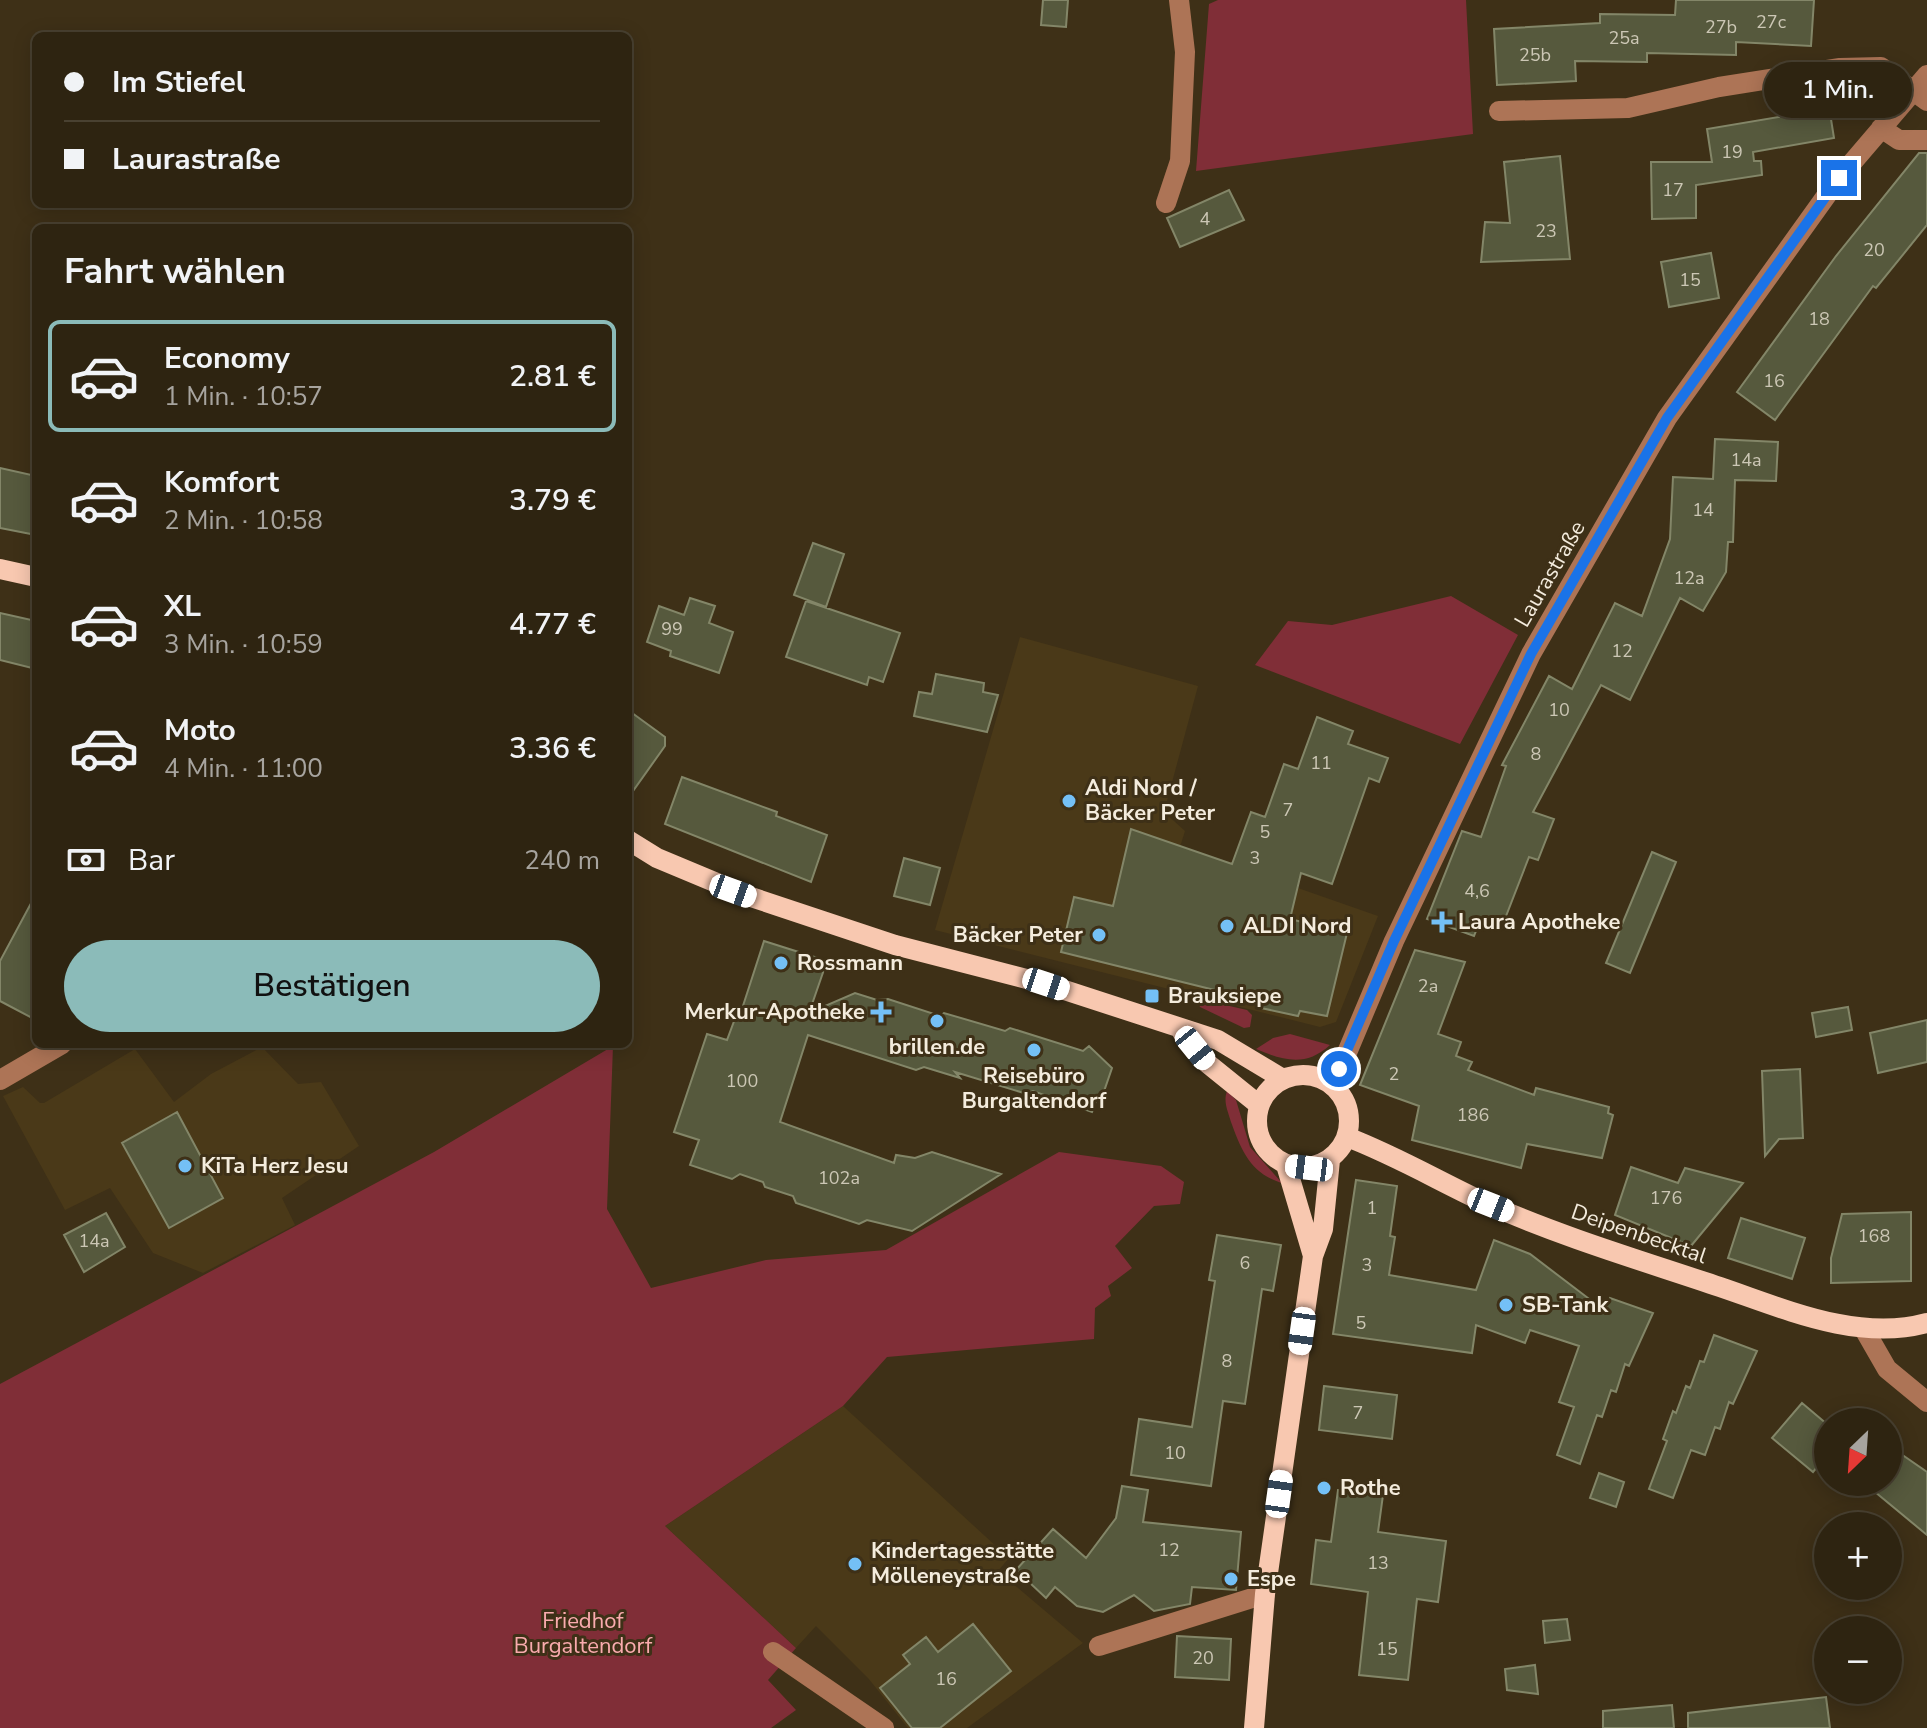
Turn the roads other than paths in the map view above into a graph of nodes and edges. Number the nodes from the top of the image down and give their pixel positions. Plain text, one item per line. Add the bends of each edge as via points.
1 (1179, 0) edge
2 (1927, 75) edge
3 (1919, 96) edge
4 (1499, 111) dead end
5 (1881, 128) junction
6 (1927, 140) edge
7 (1166, 203) dead end
8 (0, 569) edge
9 (32, 576) edge
10 (632, 842) edge
11 (1182, 1032) junction
12 (55, 1048) edge
13 (1283, 1079) junction
14 (0, 1080) edge
15 (1333, 1086) junction
16 (1259, 1105) junction
17 (1347, 1137) junction
18 (1330, 1160) junction
19 (1286, 1165) junction
20 (1313, 1256) junction
21 (1927, 1323) edge
22 (1864, 1329) junction
23 (1927, 1402) edge
24 (1265, 1594) junction
25 (1099, 1646) dead end
26 (773, 1652) dead end
27 (884, 1728) edge
28 (1254, 1728) edge

1 - 7 street via 1185,52 1180,161
2 - 3 street, Laurastraße
3 - 4 street via 1881,67 1840,68 1628,108
3 - 5 street, Laurastraße
5 - 6 street via 1899,140
5 - 15 street, Laurastraße via 1757,288 1667,418 1531,654 1394,941
8 - 9 main road
10 - 11 main road via 748,896 895,945 1046,984
11 - 13 main road via 1218,1040
11 - 16 main road via 1207,1063
12 - 14 street
13 - 15 main road via 1300,1074
13 - 16 main road via 1268,1089
15 - 17 main road via 1345,1100 1350,1118
16 - 19 main road via 1260,1141 1270,1156
17 - 18 main road
17 - 22 main road, Deipenbecktal via 1584,1242 1756,1300
18 - 19 main road via 1309,1168
18 - 20 main road via 1323,1229
19 - 20 main road
20 - 24 main road
21 - 22 main road, Deipenbecktal
22 - 23 street via 1887,1369
24 - 25 street
24 - 28 main road
26 - 27 street

